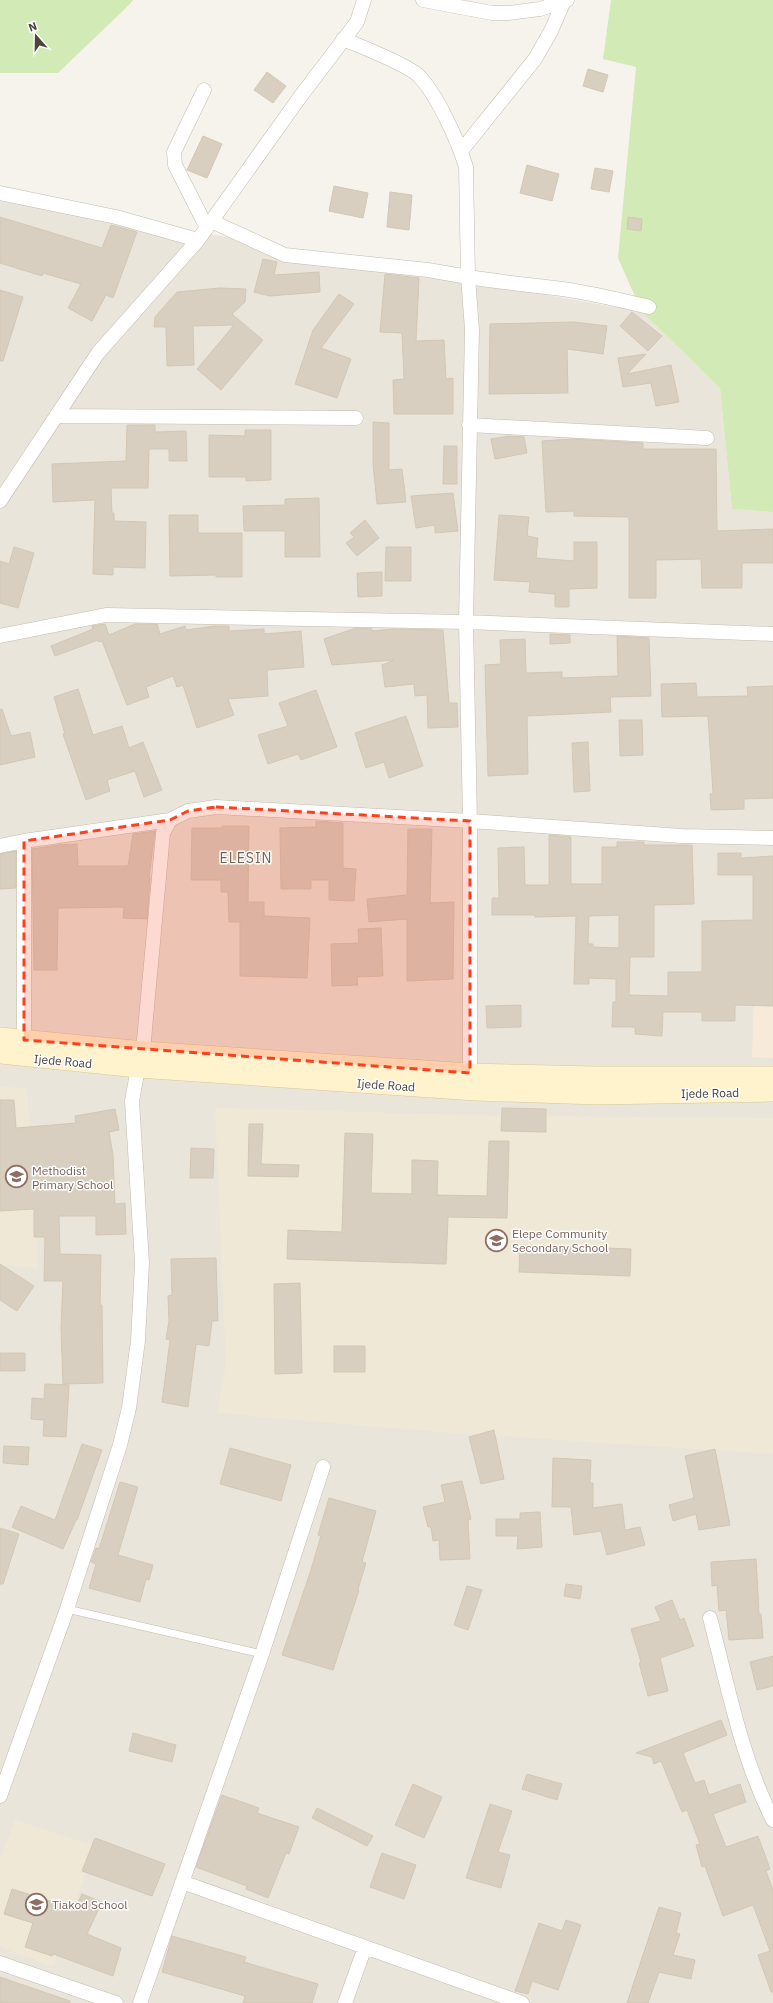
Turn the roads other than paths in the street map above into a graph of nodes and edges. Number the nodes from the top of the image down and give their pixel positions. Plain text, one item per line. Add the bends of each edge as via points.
1 (364, 0) edge
2 (424, 0) edge
3 (565, 1) edge
4 (343, 39) junction
5 (204, 90) dead end
6 (461, 151) junction
7 (0, 193) edge
8 (209, 224) junction
9 (198, 240) junction
10 (468, 277) junction
11 (649, 306) dead end
12 (56, 416) junction
13 (356, 418) dead end
14 (469, 425) junction
15 (707, 438) dead end
16 (1, 498) edge
17 (466, 622) junction
18 (773, 634) edge
19 (0, 636) edge
20 (170, 820) junction
21 (470, 821) junction
22 (773, 838) edge
23 (24, 841) junction
24 (0, 846) edge
25 (0, 1036) edge
26 (24, 1040) junction
27 (0, 1054) edge
28 (141, 1060) junction
29 (470, 1073) junction
30 (773, 1076) edge
31 (597, 1086) junction
32 (773, 1092) edge
33 (323, 1468) dead end
34 (67, 1609) junction
35 (710, 1618) dead end
36 (262, 1654) junction
37 (0, 1796) edge
38 (773, 1820) edge
39 (182, 1882) junction
40 (365, 1947) junction
41 (0, 1964) edge
42 (116, 2003) edge
43 (140, 2003) edge
44 (345, 2003) edge
45 (522, 2003) edge

1 - 4 street via 357,22
2 - 3 street via 500,13 540,9
3 - 6 street via 535,59
4 - 6 street via 406,67 418,75 432,94
4 - 8 street
5 - 8 street via 174,152 175,165
6 - 10 street via 466,167
7 - 9 street via 116,217
8 - 9 street
8 - 10 street via 285,255 428,270
9 - 12 street via 98,353
10 - 11 street via 591,293
10 - 14 street via 472,330
12 - 13 street
12 - 16 street
14 - 15 street
14 - 17 street
17 - 18 street
17 - 19 street via 106,615
17 - 21 street
20 - 21 street via 188,811 216,807
20 - 23 street
20 - 28 street via 163,833
21 - 22 street via 682,836
21 - 29 street
23 - 24 street
23 - 26 street
25 - 26 main road, Ijede Road
26 - 28 main road, Ijede Road
27 - 28 main road, Ijede Road
28 - 29 main road, Ijede Road
28 - 31 main road, Ijede Road via 476,1091
28 - 34 street via 132,1101 142,1263 138,1341 129,1408 120,1445
29 - 31 main road, Ijede Road
30 - 31 main road, Ijede Road
31 - 32 main road, Ijede Road
33 - 36 street
34 - 36 lane
34 - 37 street
35 - 38 street via 746,1753 762,1799
36 - 39 street
39 - 40 street
39 - 43 street
40 - 44 street
40 - 45 street
41 - 42 street

